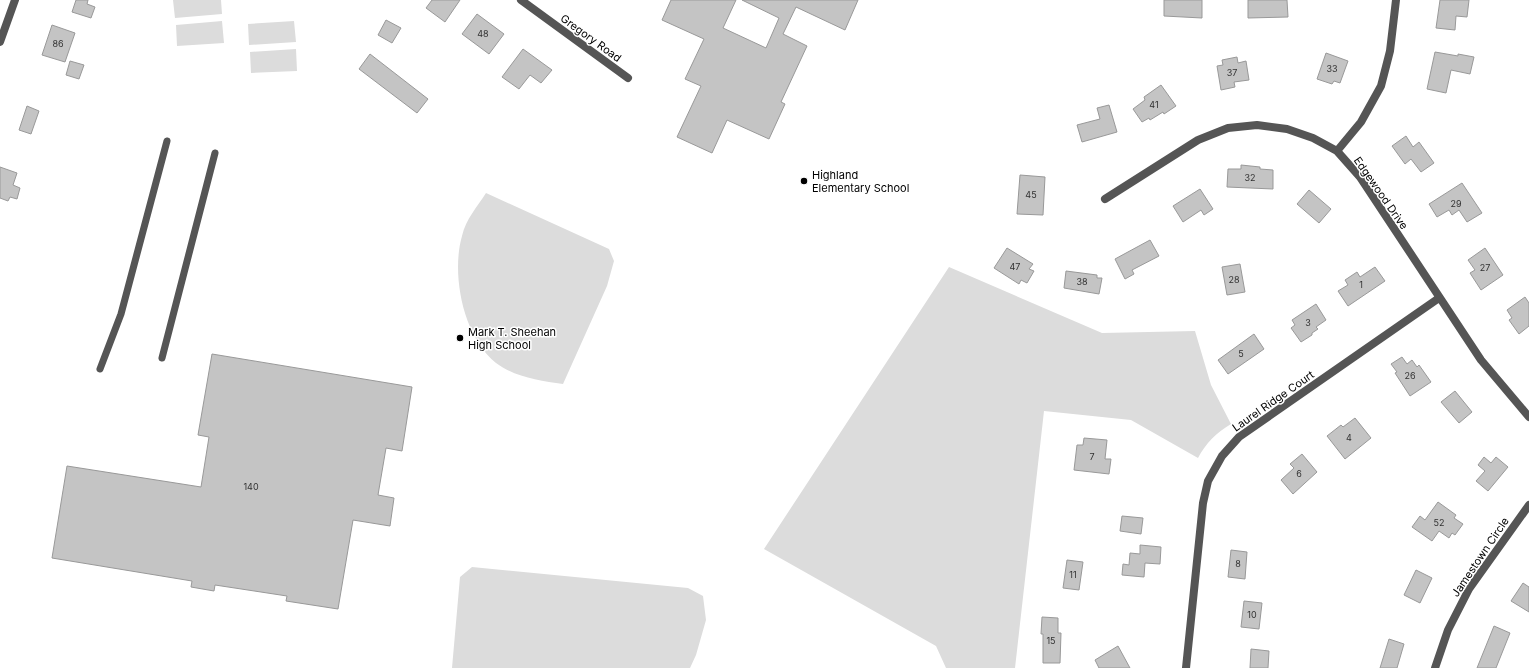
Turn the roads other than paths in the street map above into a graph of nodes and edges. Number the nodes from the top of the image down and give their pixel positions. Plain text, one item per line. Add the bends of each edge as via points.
1 (15, 0) edge
2 (521, 0) edge
3 (1396, 0) edge
4 (0, 42) edge
5 (628, 78) dead end
6 (166, 141) dead end
7 (1337, 151) junction
8 (215, 153) dead end
9 (1105, 198) dead end
10 (1439, 298) junction
11 (162, 358) dead end
12 (100, 369) dead end
13 (1529, 417) edge
14 (1529, 505) edge
15 (1186, 668) edge
16 (1435, 668) edge

1 - 4 street
2 - 5 street, Gregory Road
3 - 7 street via 1390,51 1381,86 1362,122
6 - 12 lane via 121,314
7 - 9 street, Edgewood Drive via 1314,138 1287,129 1257,125 1228,128 1198,140
7 - 10 street, Edgewood Drive via 1360,177
8 - 11 lane
10 - 13 street, Edgewood Drive via 1481,360
10 - 15 street, Laurel Ridge Court via 1239,437 1222,456 1208,481 1202,503
14 - 16 street, Jamestown Circle via 1469,589 1448,630

